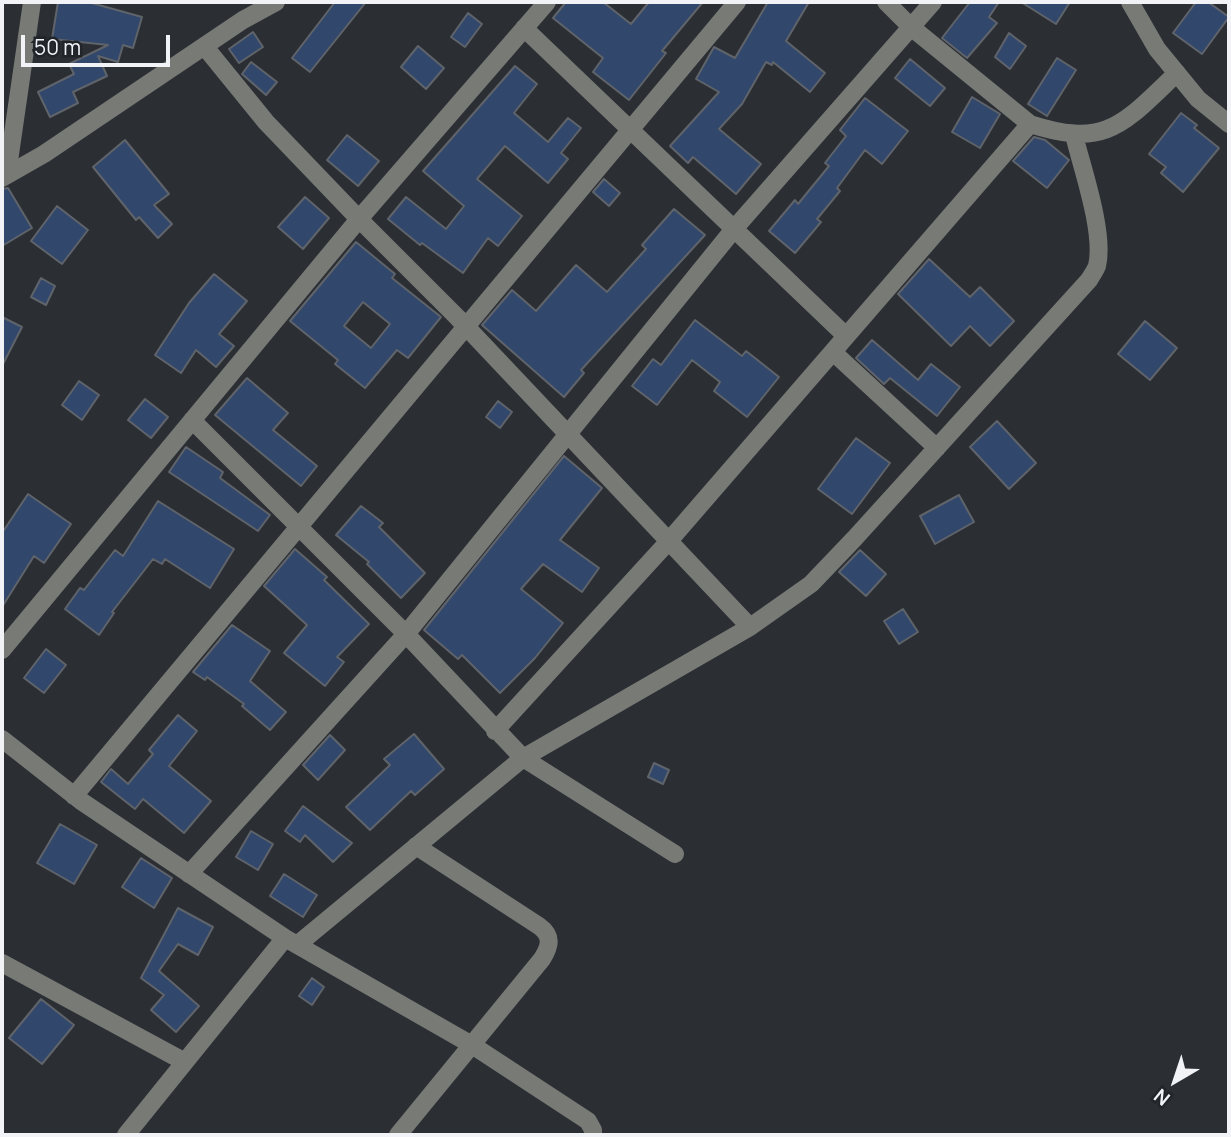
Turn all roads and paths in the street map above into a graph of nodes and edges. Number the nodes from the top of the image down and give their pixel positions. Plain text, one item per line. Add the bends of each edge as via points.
1 (33, 2) edge
2 (245, 2) edge
3 (276, 2) edge
4 (547, 2) edge
5 (737, 2) edge
6 (886, 2) edge
7 (933, 2) edge
8 (1130, 2) edge
9 (243, 20) junction
10 (911, 27) junction
11 (524, 28) junction
12 (205, 47) junction
13 (1177, 73) junction
14 (1030, 124) junction
15 (1229, 124) edge
16 (630, 130) junction
17 (1074, 135) junction
18 (4, 176) edge
19 (359, 219) junction
20 (733, 229) junction
21 (466, 326) junction
22 (846, 336) junction
23 (833, 352) junction
24 (192, 420) junction
25 (568, 435) junction
26 (937, 448) junction
27 (299, 527) junction
28 (668, 542) junction
29 (750, 627) junction
30 (406, 634) junction
31 (2, 650) edge
32 (495, 731) junction
33 (2, 739) edge
34 (523, 758) junction
35 (74, 796) junction
36 (416, 846) junction
37 (675, 854) dead end
38 (190, 874) junction
39 (291, 942) junction
40 (2, 963) edge
41 (472, 1045) junction
42 (185, 1062) junction
43 (126, 1135) edge
44 (398, 1135) edge
45 (593, 1135) edge

1 - 18 street
2 - 9 street
3 - 9 street
4 - 11 street
5 - 16 street
6 - 10 street
7 - 10 street
8 - 13 street
9 - 12 street
10 - 14 street
10 - 20 street
11 - 16 street
11 - 19 street
12 - 18 street via 44,155
12 - 19 street via 267,122
13 - 15 street via 1198,99
13 - 17 street via 1117,125 1097,134
14 - 17 street
14 - 22 street
16 - 20 street
16 - 21 street
17 - 26 street via 1097,226 1096,268
19 - 21 street
19 - 24 street
20 - 22 street
20 - 25 street
21 - 25 street
21 - 27 street
22 - 23 street
23 - 26 street
23 - 28 street
24 - 27 street
24 - 31 street
25 - 28 street
25 - 30 street
26 - 29 street via 811,583
27 - 30 street
27 - 35 street
28 - 29 street
28 - 32 street
29 - 34 street
30 - 32 street
30 - 38 street
32 - 34 street
33 - 35 street
34 - 36 street
34 - 37 street
35 - 38 street
36 - 39 street
36 - 41 street via 546,931 550,939 542,959
38 - 39 street
39 - 41 street
39 - 42 street
40 - 42 street
41 - 44 street
41 - 45 street via 588,1121
42 - 43 street

